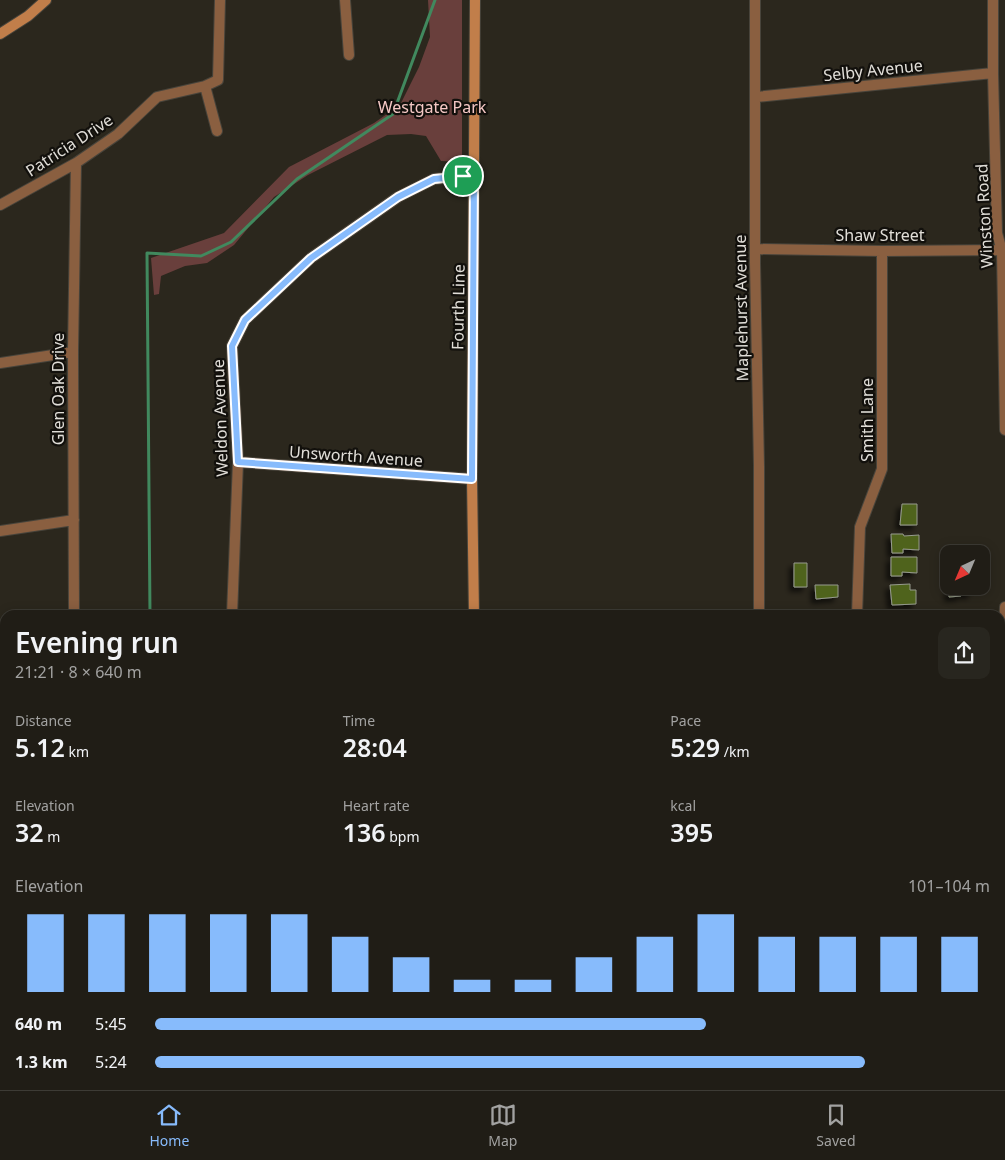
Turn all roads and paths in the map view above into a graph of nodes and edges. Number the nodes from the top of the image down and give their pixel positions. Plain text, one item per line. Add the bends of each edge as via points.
1 (46, 0) edge
2 (220, 0) edge
3 (345, 0) edge
4 (475, 0) edge
5 (755, 0) edge
6 (993, 0) edge
7 (0, 34) edge
8 (349, 55) dead end
9 (993, 73) junction
10 (205, 86) junction
11 (756, 97) junction
12 (217, 132) dead end
13 (76, 163) junction
14 (474, 175) junction
15 (0, 205) edge
16 (755, 248) junction
17 (1003, 250) edge
18 (882, 251) junction
19 (73, 352) junction
20 (0, 363) edge
21 (1005, 430) edge
22 (238, 462) junction
23 (472, 479) junction
24 (74, 520) junction
25 (0, 531) edge
26 (74, 610) edge
27 (232, 610) edge
28 (474, 610) edge
29 (759, 610) edge
30 (857, 610) edge

1 - 7 street
2 - 10 street via 218,80
3 - 8 street
4 - 14 street, Fourth Line
5 - 11 street, Maplehurst Avenue
6 - 9 street, Winston Road
9 - 11 street, Selby Avenue
9 - 17 street, Winston Road via 997,233
10 - 12 street
10 - 13 street, Patricia Drive via 157,97 118,134
11 - 16 street, Maplehurst Avenue
13 - 15 street, Patricia Drive
13 - 19 street, Glen Oak Drive
14 - 22 street, Weldon Avenue via 434,179 398,197 311,258 245,320 232,346
14 - 23 street, Fourth Line
16 - 18 street, Shaw Street
16 - 29 street, Maplehurst Avenue
17 - 18 street, Shaw Street
17 - 21 street, Winston Road
18 - 30 street, Smith Lane via 882,469 860,527
19 - 20 street
19 - 24 street, Glen Oak Drive
22 - 23 street, Unsworth Avenue
22 - 27 street, Weldon Avenue
23 - 28 street, Fourth Line
24 - 25 street
24 - 26 street, Glen Oak Drive

